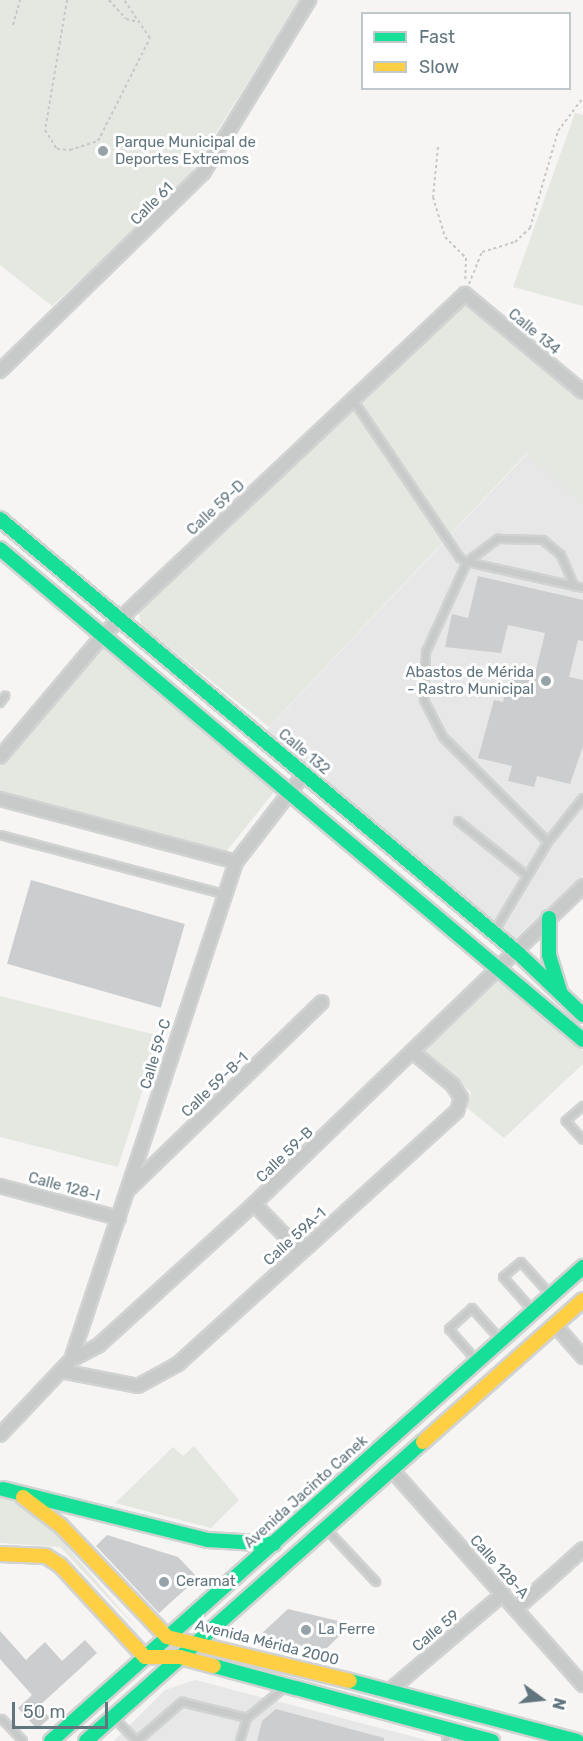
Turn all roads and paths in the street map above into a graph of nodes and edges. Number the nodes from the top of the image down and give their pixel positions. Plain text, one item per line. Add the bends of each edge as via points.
1 (20, 0) edge
2 (67, 0) edge
3 (109, 0) edge
4 (123, 0) edge
5 (309, 0) edge
6 (139, 22) junction
7 (12, 25) dead end
8 (583, 98) edge
9 (438, 147) dead end
10 (465, 294) junction
11 (0, 371) edge
12 (583, 392) edge
13 (353, 400) junction
14 (0, 519) edge
15 (0, 549) edge
16 (467, 562) junction
17 (574, 586) junction
18 (583, 588) edge
19 (120, 620) junction
20 (103, 635) junction
21 (5, 696) dead end
22 (0, 703) edge
23 (0, 757) edge
24 (304, 774) junction
25 (289, 792) junction
26 (583, 798) edge
27 (0, 799) edge
28 (458, 820) dead end
29 (0, 835) edge
30 (548, 842) junction
31 (236, 862) junction
32 (526, 875) junction
33 (583, 886) edge
34 (224, 894) junction
35 (549, 918) junction
36 (494, 933) junction
37 (518, 953) junction
38 (501, 970) junction
39 (560, 993) junction
40 (322, 1002) dead end
41 (583, 1015) edge
42 (583, 1040) edge
43 (414, 1053) junction
44 (583, 1106) edge
45 (583, 1140) edge
46 (0, 1186) edge
47 (129, 1189) junction
48 (255, 1204) junction
49 (119, 1218) junction
50 (301, 1252) junction
51 (583, 1267) edge
52 (551, 1296) junction
53 (583, 1300) edge
54 (534, 1311) junction
55 (555, 1325) junction
56 (501, 1341) junction
57 (583, 1357) edge
58 (71, 1360) junction
59 (478, 1362) junction
60 (61, 1371) junction
61 (0, 1435) edge
62 (392, 1470) junction
63 (2, 1489) edge
64 (326, 1528) junction
65 (274, 1544) junction
66 (583, 1549) edge
67 (0, 1554) edge
68 (376, 1582) dead end
69 (503, 1594) junction
70 (516, 1609) junction
71 (167, 1637) junction
72 (199, 1640) junction
73 (145, 1657) junction
74 (180, 1657) junction
75 (583, 1685) edge
76 (286, 1686) junction
77 (389, 1691) junction
78 (113, 1717) junction
79 (247, 1718) junction
80 (2, 1719) dead end
81 (447, 1735) edge
82 (23, 1741) edge
83 (51, 1741) edge
84 (88, 1741) edge
85 (137, 1741) edge
86 (240, 1741) edge
87 (492, 1741) edge
88 (577, 1741) edge

1 - 7 path
2 - 6 path via 45,130 57,149 98,141 150,38
3 - 6 path via 126,19
4 - 6 path
5 - 11 street, Calle 61 via 203,172
8 - 10 path via 558,131 530,228 515,242 482,252
9 - 10 path via 433,197 444,237 465,258
10 - 12 street, Calle 134
10 - 13 street, Calle 59-D
13 - 16 lane
13 - 19 street, Calle 59-D
14 - 19 main road, Calle 132
15 - 20 main road
16 - 17 lane
16 - 17 lane via 498,538 543,540 561,555
16 - 30 lane via 426,651 424,700 442,737 462,760
17 - 18 lane
19 - 20 street, Calle 59-D
19 - 24 main road, Calle 132
20 - 23 street, Calle 59-D
20 - 25 main road
21 - 22 lane
24 - 25 street, Calle 59-C
24 - 36 main road, Calle 132
25 - 31 street, Calle 59-C
25 - 38 main road
26 - 30 lane
27 - 31 street
28 - 32 lane
29 - 34 lane
30 - 32 lane
31 - 34 street, Calle 59-C
32 - 36 lane
33 - 35 street, Calle 59-B
34 - 47 street, Calle 59-C
35 - 37 street, Calle 59-B
35 - 39 main road via 549,956
36 - 37 main road, Calle 132
37 - 38 street, Calle 59-B
37 - 39 main road, Calle 132
38 - 42 main road
38 - 43 street, Calle 59-B
39 - 41 main road, Calle 132
40 - 47 street, Calle 59-B-1
43 - 48 street, Calle 59-B
43 - 50 street, Calle 59A-1 via 461,1098 457,1111
44 - 45 lane via 566,1120
46 - 49 street, Calle 128-I
47 - 49 street, Calle 59-C
48 - 50 street
48 - 58 street, Calle 59-B via 99,1345
49 - 58 street, Calle 59-C
50 - 60 street, Calle 59A-1 via 178,1364 138,1386
51 - 52 main road, Avenida Jacinto Canek
52 - 54 main road, Avenida Jacinto Canek
52 - 54 lane via 521,1262 503,1277
53 - 55 main road
54 - 56 main road, Avenida Jacinto Canek
55 - 57 street
55 - 62 main road
56 - 59 main road, Avenida Jacinto Canek
56 - 59 lane via 472,1308 449,1329
58 - 60 street, Calle 59-B
59 - 65 main road, Avenida Jacinto Canek
60 - 61 street, Calle 59-B
62 - 64 main road
62 - 69 street, Calle 128-A
63 - 65 main road via 208,1540
63 - 71 main road via 45,1511
64 - 68 lane
64 - 72 main road
65 - 71 main road, Avenida Jacinto Canek
66 - 70 street
67 - 73 main road via 46,1556 60,1565
69 - 70 street, Calle 128-A
69 - 77 street, Calle 59
70 - 75 street, Calle 128-A
71 - 72 main road, Avenida Mérida 2000
71 - 73 main road, Avenida Jacinto Canek
72 - 74 main road
72 - 77 main road, Avenida Mérida 2000
73 - 74 main road
73 - 83 main road, Avenida Jacinto Canek
74 - 76 main road
74 - 78 main road
76 - 79 lane
76 - 81 main road
77 - 88 main road, Avenida Mérida 2000
78 - 84 main road
78 - 85 lane
79 - 85 lane via 182,1702
79 - 86 lane
80 - 82 lane
81 - 87 main road

